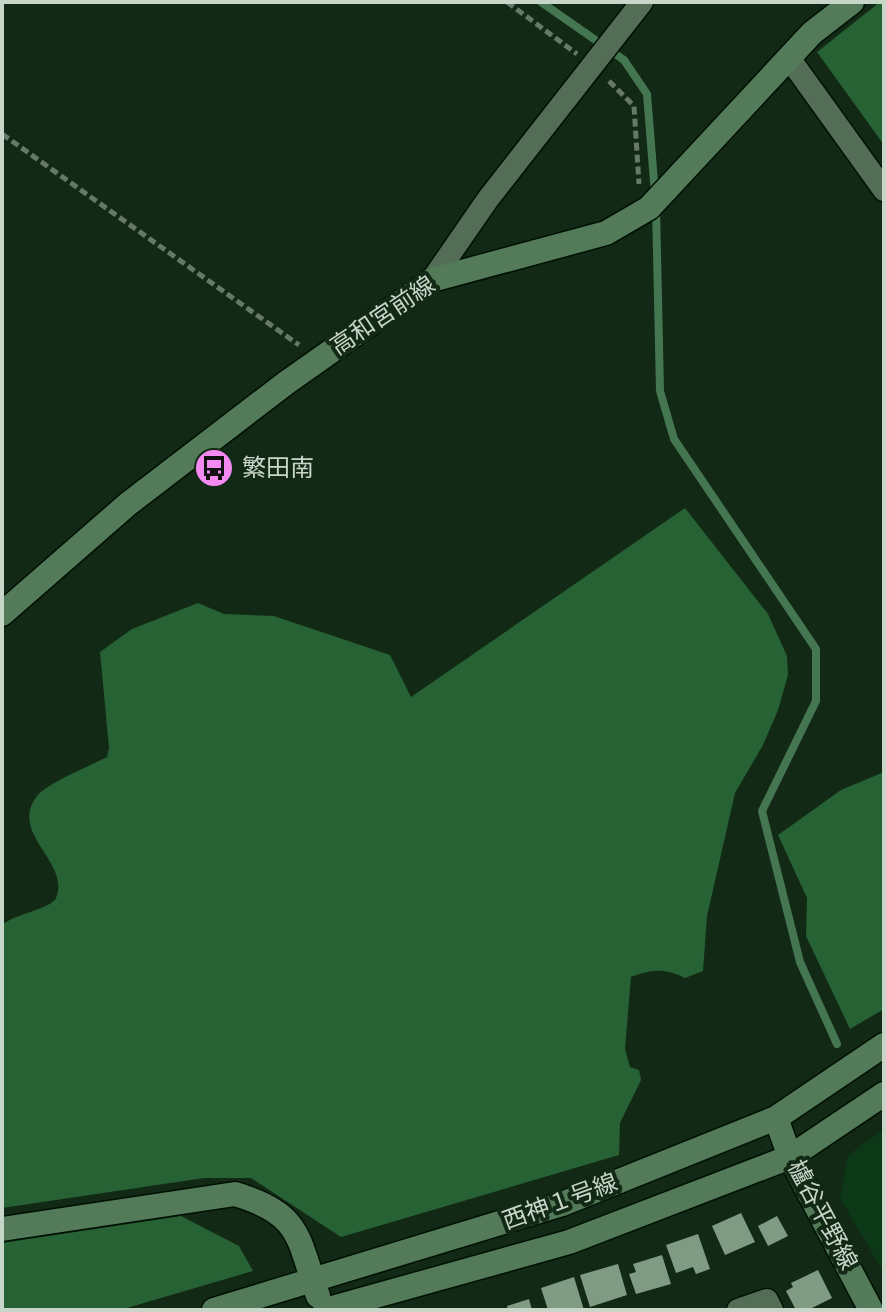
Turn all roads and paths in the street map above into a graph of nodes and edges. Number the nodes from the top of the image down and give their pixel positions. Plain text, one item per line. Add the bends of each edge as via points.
1 (507, 2) edge
2 (642, 2) edge
3 (852, 2) edge
4 (602, 53) junction
5 (789, 58) junction
6 (2, 134) edge
7 (884, 190) edge
8 (652, 204) junction
9 (432, 280) junction
10 (320, 360) junction
11 (2, 614) edge
12 (884, 1045) edge
13 (884, 1094) edge
14 (776, 1118) junction
15 (790, 1157) junction
16 (2, 1229) edge
17 (313, 1282) junction
18 (214, 1310) edge
19 (324, 1310) edge
20 (738, 1310) edge
21 (772, 1310) edge
22 (871, 1310) edge

1 - 4 path
2 - 4 street
3 - 5 street, 高和宮前線
4 - 8 path via 634,106
4 - 9 street
5 - 7 street
5 - 8 street, 高和宮前線
6 - 10 path
8 - 9 street, 高和宮前線 via 606,233
9 - 10 street, 高和宮前線
10 - 11 street, 高和宮前線 via 128,504
12 - 14 street, 西神１号線
13 - 15 street, 西神１号線
14 - 15 street, 櫨谷平野線
14 - 17 street, 西神１号線 via 562,1204
15 - 19 street, 西神１号線 via 569,1242
15 - 22 street, 櫨谷平野線
16 - 17 street via 235,1194 262,1202 295,1227
17 - 18 street, 西神１号線
17 - 19 street
20 - 21 street via 767,1300

